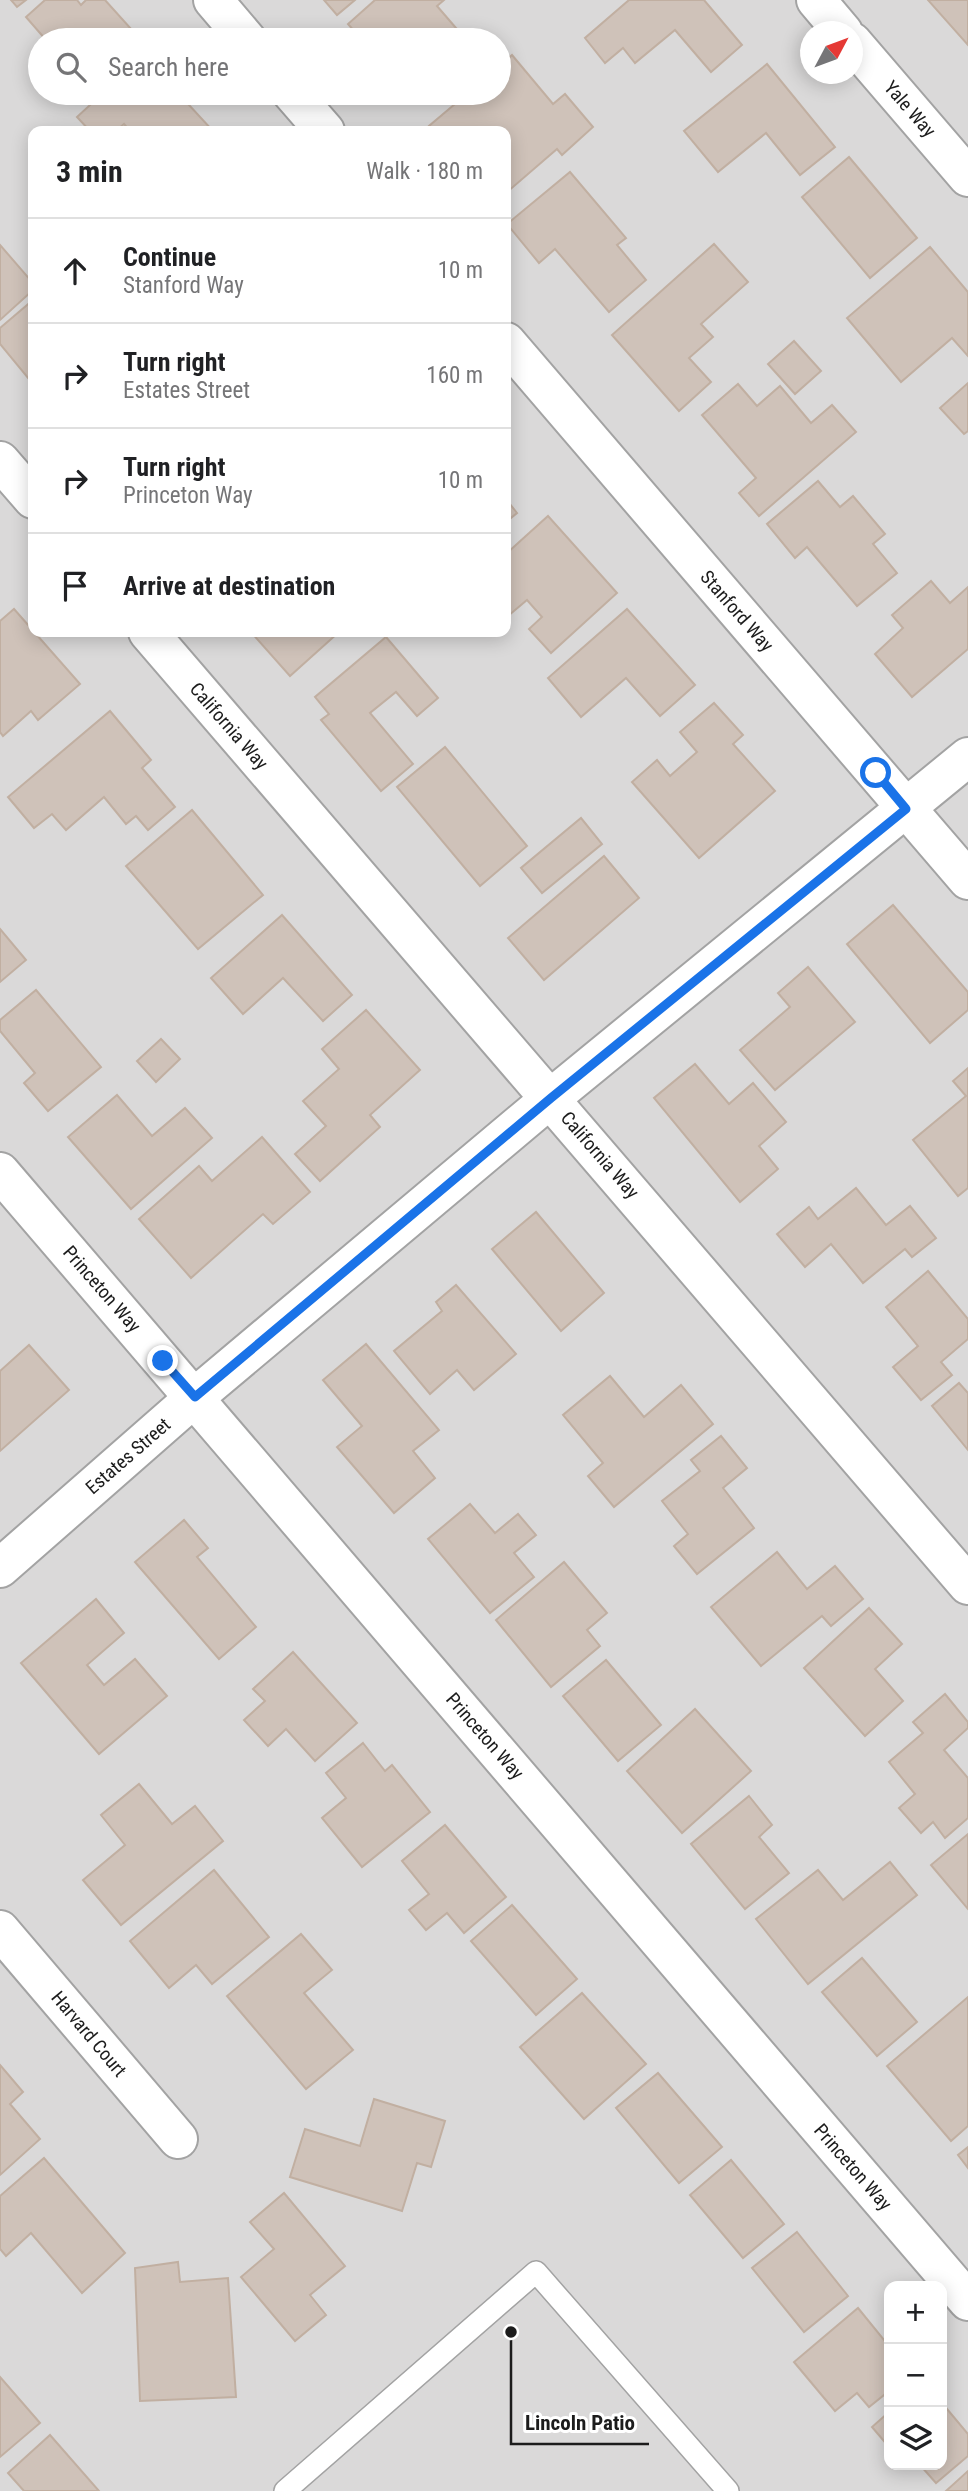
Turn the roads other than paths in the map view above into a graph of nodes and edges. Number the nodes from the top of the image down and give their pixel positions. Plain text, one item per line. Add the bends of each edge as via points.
1 (213, 0) edge
2 (816, 0) edge
3 (834, 21) edge
4 (237, 28) edge
5 (863, 55) edge
6 (302, 105) edge
7 (321, 126) edge
8 (968, 177) edge
9 (511, 348) edge
10 (0, 461) edge
11 (28, 493) edge
12 (152, 637) edge
13 (968, 757) edge
14 (906, 809) junction
15 (968, 880) edge
16 (551, 1098) junction
17 (0, 1172) edge
18 (195, 1397) junction
19 (0, 1568) edge
20 (968, 1585) edge
21 (0, 1930) edge
22 (177, 2139) dead end
23 (968, 2301) edge
24 (285, 2491) edge
25 (728, 2491) edge

1 - 4 street
2 - 3 street
5 - 8 street, Yale Way
6 - 7 street
9 - 14 street, Stanford Way
10 - 11 street
12 - 16 street, California Way
13 - 14 street, Estates Street
14 - 15 street, Stanford Way
14 - 16 street, Estates Street
16 - 18 street, Estates Street
16 - 20 street, California Way
17 - 18 street, Princeton Way
18 - 19 street, Estates Street
18 - 23 street, Princeton Way
21 - 22 street, Harvard Court
24 - 25 lane via 536,2272

